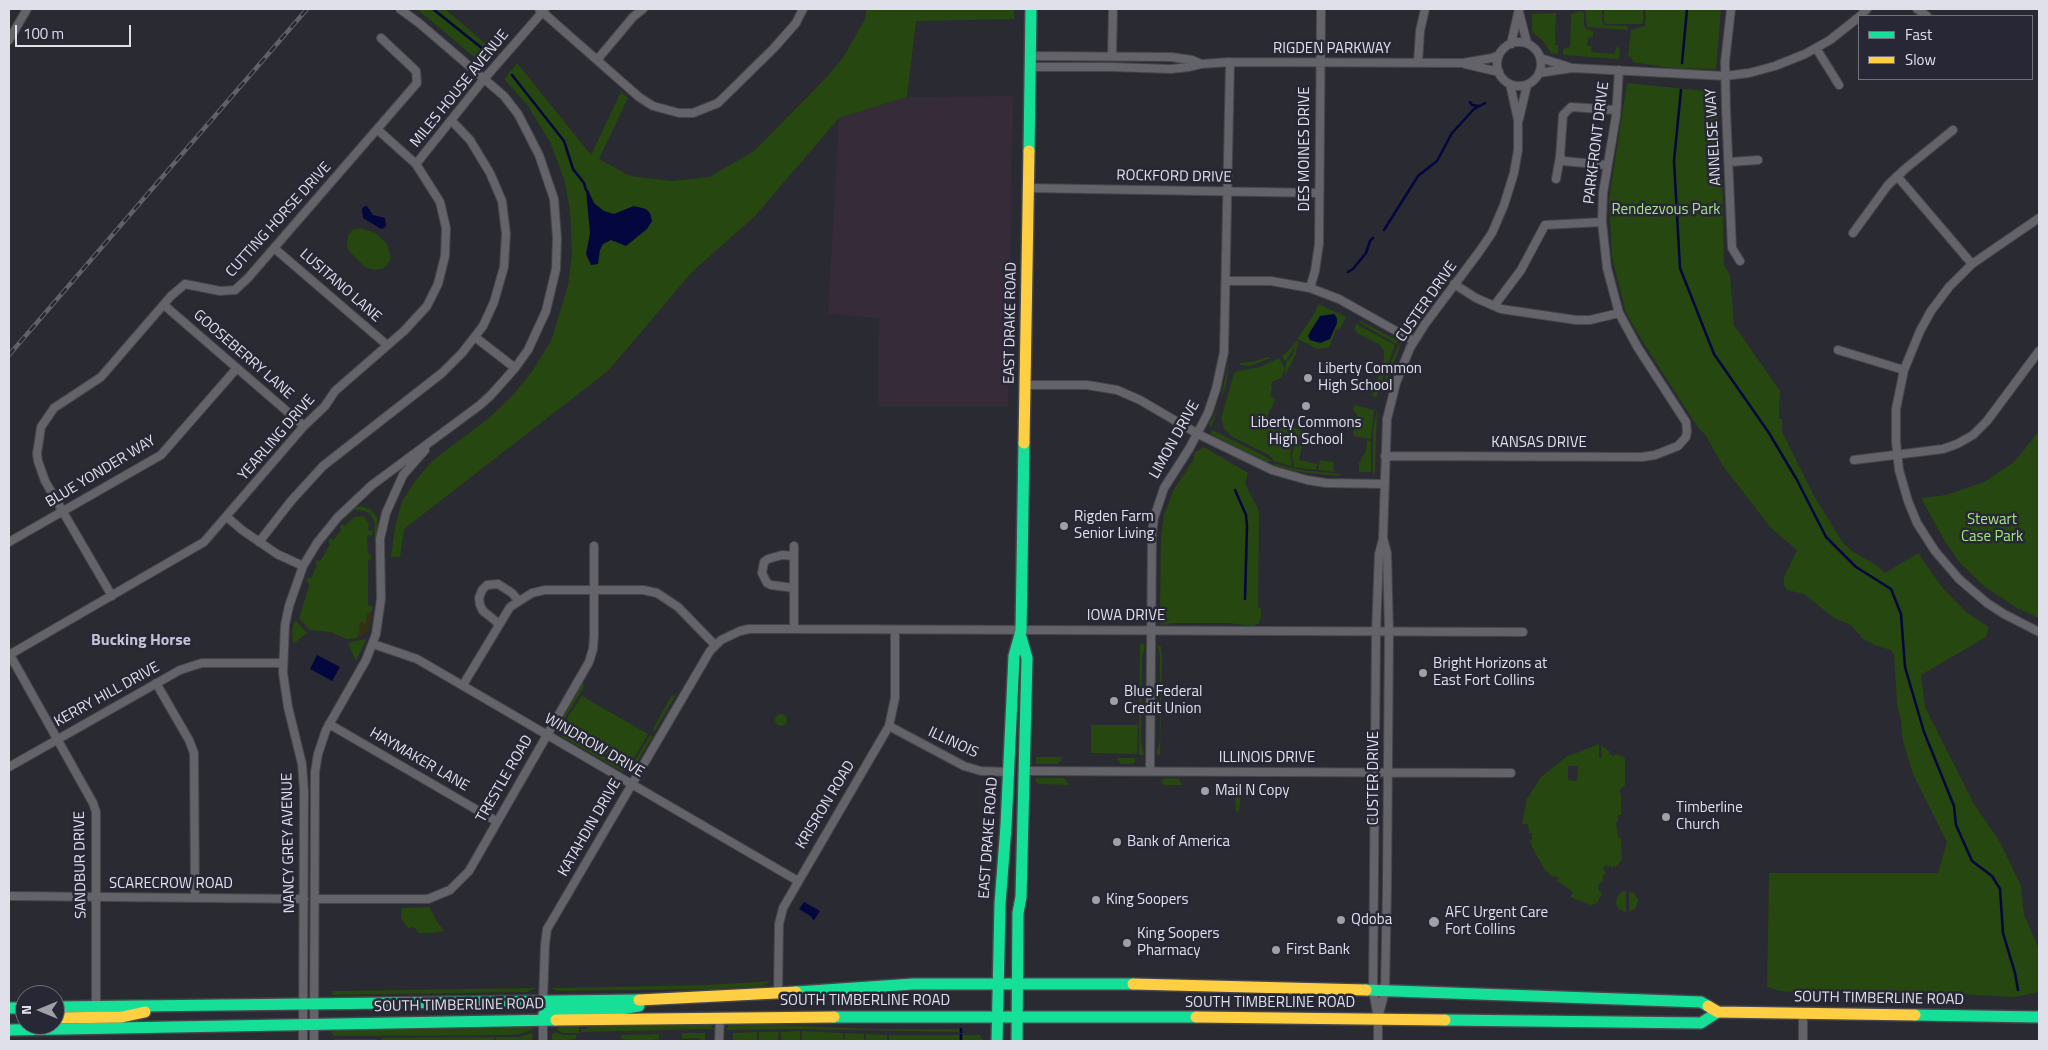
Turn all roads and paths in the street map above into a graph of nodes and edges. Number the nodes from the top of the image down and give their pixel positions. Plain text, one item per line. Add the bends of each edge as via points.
1 (27, 9) edge
2 (400, 9) edge
3 (642, 9) edge
4 (803, 9) edge
5 (1031, 9) edge
6 (1113, 9) edge
7 (1321, 9) edge
8 (1425, 9) edge
9 (1731, 9) edge
10 (542, 10) edge
11 (1519, 10) edge
12 (1858, 19) edge
13 (381, 38) dead end
14 (9, 40) edge
15 (1511, 44) junction
16 (1527, 44) junction
17 (1816, 48) junction
18 (1499, 54) junction
19 (1112, 56) junction
20 (1540, 58) junction
21 (597, 60) junction
22 (1030, 62) junction
23 (1230, 62) junction
24 (1320, 63) junction
25 (1418, 63) junction
26 (1464, 63) junction
27 (1201, 64) junction
28 (1572, 68) junction
29 (1619, 70) junction
30 (1499, 72) junction
31 (1539, 73) junction
32 (1725, 76) junction
33 (484, 79) junction
34 (1510, 84) junction
35 (1527, 85) junction
36 (1839, 85) dead end
37 (1616, 110) junction
38 (451, 120) junction
39 (1518, 120) junction
40 (378, 130) junction
41 (1954, 130) dead end
42 (1560, 157) junction
43 (1758, 160) dead end
44 (1730, 162) junction
45 (416, 164) junction
46 (1606, 165) junction
47 (1897, 176) junction
48 (1556, 179) dead end
49 (1028, 188) junction
50 (1228, 192) junction
51 (1319, 193) junction
52 (2039, 218) edge
53 (1602, 222) junction
54 (1852, 233) dead end
55 (274, 248) junction
56 (1740, 261) dead end
57 (1972, 264) junction
58 (1227, 280) junction
59 (1454, 284) junction
60 (1310, 288) junction
61 (164, 305) junction
62 (1494, 306) junction
63 (1619, 313) junction
64 (475, 337) junction
65 (1414, 341) junction
66 (387, 345) junction
67 (1838, 350) dead end
68 (2039, 351) edge
69 (237, 368) junction
70 (516, 368) junction
71 (1904, 370) junction
72 (1025, 385) junction
73 (304, 426) junction
74 (1198, 434) junction
75 (436, 437) junction
76 (1686, 437) joint
77 (1897, 455) junction
78 (1385, 456) junction
79 (1854, 460) dead end
80 (1385, 484) junction
81 (63, 511) junction
82 (227, 517) junction
83 (1383, 538) junction
84 (9, 542) edge
85 (259, 542) junction
86 (594, 546) dead end
87 (794, 546) dead end
88 (794, 556) junction
89 (303, 566) junction
90 (794, 588) junction
91 (594, 590) junction
92 (112, 596) junction
93 (518, 600) junction
94 (498, 623) junction
95 (794, 629) junction
96 (895, 630) junction
97 (1152, 630) junction
98 (1376, 632) junction
99 (1389, 632) junction
100 (1523, 632) dead end
101 (2039, 632) edge
102 (1021, 634) junction
103 (730, 635) joint
104 (373, 644) junction
105 (715, 645) junction
106 (9, 655) edge
107 (283, 663) junction
108 (156, 683) junction
109 (463, 685) junction
110 (1013, 688) junction
111 (329, 724) junction
112 (889, 726) junction
113 (547, 734) junction
114 (57, 739) junction
115 (9, 766) edge
116 (1023, 771) junction
117 (1150, 771) junction
118 (1008, 772) junction
119 (1376, 772) junction
120 (1388, 772) junction
121 (1511, 773) dead end
122 (631, 783) junction
123 (496, 821) junction
124 (798, 881) junction
125 (9, 896) edge
126 (96, 897) junction
127 (195, 897) junction
128 (304, 899) junction
129 (316, 899) junction
130 (998, 983) junction
131 (1017, 983) junction
132 (1373, 991) junction
133 (1386, 991) junction
134 (778, 994) junction
135 (543, 1000) junction
136 (655, 1000) junction
137 (309, 1004) junction
138 (96, 1007) junction
139 (154, 1007) junction
140 (65, 1008) edge
141 (1718, 1012) junction
142 (1803, 1013) junction
143 (997, 1016) junction
144 (1017, 1016) junction
145 (720, 1017) junction
146 (2039, 1017) edge
147 (65, 1018) edge
148 (1378, 1018) junction
149 (543, 1020) junction
150 (443, 1022) junction
151 (309, 1023) junction
152 (65, 1031) edge
153 (303, 1041) edge
154 (314, 1041) edge
155 (543, 1041) edge
156 (719, 1041) edge
157 (997, 1041) edge
158 (1017, 1041) edge
159 (1378, 1041) edge
160 (1803, 1041) edge

1 - 14 street
2 - 33 street, NANCY GREY AVENUE
3 - 21 street
4 - 21 street via 796,23 740,83 718,103 693,113 653,106
5 - 22 main road, EAST DRAKE ROAD
6 - 19 street
7 - 24 street, DES MOINES DRIVE
8 - 25 street
9 - 32 street, ANNELISE WAY
10 - 21 street
10 - 33 street, MILES HOUSE AVENUE
11 - 15 street
11 - 16 street
12 - 17 street
13 - 40 street, CUTTING HORSE DRIVE via 416,71 417,83
15 - 16 street
15 - 18 street
16 - 20 street
17 - 32 street via 1775,66
17 - 36 street
18 - 26 street, RIGDEN PARKWAY
18 - 30 street
19 - 22 street, RIGDEN PARKWAY
19 - 27 street, RIGDEN PARKWAY via 1171,57
20 - 28 street
20 - 31 street
22 - 27 street, RIGDEN PARKWAY via 1171,69
22 - 49 main road, EAST DRAKE ROAD
23 - 24 street, RIGDEN PARKWAY
23 - 27 street, RIGDEN PARKWAY
23 - 50 street, LIMON DRIVE
24 - 25 street, RIGDEN PARKWAY
24 - 51 street, DES MOINES DRIVE
25 - 26 street, RIGDEN PARKWAY
26 - 30 street, RIGDEN PARKWAY
28 - 29 street
28 - 31 street
29 - 32 street
29 - 37 street, PARKFRONT DRIVE
30 - 34 street
31 - 35 street
32 - 44 street, ANNELISE WAY
33 - 38 street, MILES HOUSE AVENUE
33 - 70 street, NANCY GREY AVENUE via 504,96 532,139 547,173 555,210 558,251 553,287 539,328
34 - 35 street
34 - 39 street, CUSTER DRIVE
35 - 39 street, CUSTER DRIVE
37 - 42 street via 1571,106 1566,109
37 - 46 street, PARKFRONT DRIVE
38 - 45 street, MILES HOUSE AVENUE
38 - 64 street via 470,140 490,172 502,201 506,234 504,267 494,302
39 - 59 street, CUSTER DRIVE via 1516,165 1504,205 1492,232
40 - 45 street, YEARLING DRIVE
40 - 55 street, CUTTING HORSE DRIVE
41 - 47 street
42 - 46 street via 1563,161
42 - 48 street
43 - 44 street
44 - 56 street, ANNELISE WAY via 1732,248
45 - 66 street, YEARLING DRIVE via 440,202 446,228 445,256 431,299 417,318
46 - 53 street, PARKFRONT DRIVE
47 - 54 street
47 - 57 street
49 - 50 street, ROCKFORD DRIVE
49 - 72 main road, EAST DRAKE ROAD
50 - 51 street, ROCKFORD DRIVE
50 - 58 street, LIMON DRIVE
51 - 60 street, DES MOINES DRIVE via 1318,256
52 - 57 street
53 - 62 street via 1545,225 1521,270
53 - 63 street, PARKFRONT DRIVE via 1607,268
55 - 61 street, CUTTING HORSE DRIVE via 235,290 220,291 185,284
55 - 66 street, LUSITANO LANE
57 - 71 street via 1931,311
58 - 60 street via 1271,281
58 - 74 street, LIMON DRIVE via 1226,330 1220,373
59 - 62 street
59 - 65 street, CUSTER DRIVE
60 - 65 street via 1340,299
61 - 69 street, GOOSEBERRY LANE
61 - 81 street, CUTTING HORSE DRIVE via 101,377 54,408 41,427 38,461 45,481
62 - 63 street via 1576,320
63 - 76 street, PARKFRONT DRIVE via 1686,422
64 - 70 street
64 - 85 street via 442,373 323,466
65 - 78 street, CUSTER DRIVE via 1391,397
66 - 73 street, YEARLING DRIVE via 341,385
67 - 71 street
68 - 77 street via 1987,421 1973,434 1943,448
69 - 73 street, GOOSEBERRY LANE
69 - 81 street, BLUE YONDER WAY via 161,455
70 - 75 street, NANCY GREY AVENUE via 492,396
71 - 77 street via 1896,409
72 - 74 street via 1087,385 1117,390
72 - 102 main road, EAST DRAKE ROAD
73 - 82 street, YEARLING DRIVE
74 - 80 street via 1254,463 1286,475 1326,483
74 - 97 street, LIMON DRIVE via 1164,488 1154,518
75 - 89 street, NANCY GREY AVENUE via 358,496 326,531
75 - 104 street, NANCY GREY AVENUE via 403,475 386,513 380,546 380,608
76 - 78 street, KANSAS DRIVE via 1678,446 1642,457
77 - 79 street
77 - 101 street via 1917,524 1935,551 1958,578 1987,603
78 - 80 street, CUSTER DRIVE
80 - 83 street, CUSTER DRIVE
81 - 84 street, BLUE YONDER WAY
81 - 92 street, CUTTING HORSE DRIVE
82 - 85 street
82 - 92 street, YEARLING DRIVE via 204,542
83 - 98 street, CUSTER DRIVE via 1379,554
83 - 99 street, CUSTER DRIVE
85 - 89 street
86 - 91 street, TRESTLE ROAD
87 - 88 street
88 - 90 street
88 - 90 street via 768,559 762,573 766,583
89 - 107 street, NANCY GREY AVENUE via 285,625
90 - 95 street
91 - 93 street via 545,590
91 - 105 street via 657,593 678,607
91 - 113 street, TRESTLE ROAD via 593,649 589,662
92 - 106 street, YEARLING DRIVE
93 - 94 street
93 - 94 street via 498,584 487,585 482,590 480,605
94 - 109 street
95 - 96 street, IOWA DRIVE
95 - 103 street, IOWA DRIVE via 749,629
96 - 102 street, IOWA DRIVE
96 - 112 street, KRISRON ROAD via 895,698
97 - 98 street, IOWA DRIVE
97 - 102 street, IOWA DRIVE
97 - 117 street, LIMON DRIVE
98 - 99 street, IOWA DRIVE
98 - 119 street, CUSTER DRIVE
99 - 100 street, IOWA DRIVE
99 - 120 street, CUSTER DRIVE
102 - 110 main road, EAST DRAKE ROAD via 1014,656
102 - 116 main road, EAST DRAKE ROAD via 1027,658
103 - 105 street, KATAHDIN DRIVE
104 - 109 street, WINDROW DRIVE via 417,659
104 - 111 street, NANCY GREY AVENUE
105 - 122 street, KATAHDIN DRIVE
106 - 114 street, SANDBUR DRIVE
107 - 108 street, KERRY HILL DRIVE via 202,663
107 - 128 street, NANCY GREY AVENUE via 286,695 304,776
108 - 114 street, KERRY HILL DRIVE
108 - 127 street via 190,740 194,753
109 - 113 street, WINDROW DRIVE
110 - 116 main road via 1016,766
110 - 118 main road, EAST DRAKE ROAD
111 - 123 street, HAYMAKER LANE
111 - 129 street, NANCY GREY AVENUE via 320,745 315,772
112 - 118 street, ILLINOIS via 964,766 981,771
112 - 124 street, KRISRON ROAD
113 - 122 street, WINDROW DRIVE
113 - 123 street, TRESTLE ROAD
114 - 115 street, KERRY HILL DRIVE
114 - 126 street, SANDBUR DRIVE via 96,812
116 - 117 street, ILLINOIS DRIVE
116 - 131 main road, EAST DRAKE ROAD
117 - 119 street, ILLINOIS DRIVE
118 - 130 main road, EAST DRAKE ROAD
119 - 120 street, ILLINOIS DRIVE
119 - 132 street, CUSTER DRIVE
120 - 121 street, ILLINOIS DRIVE
120 - 133 street, CUSTER DRIVE
122 - 124 street, WINDROW DRIVE
122 - 135 street, KATAHDIN DRIVE via 547,930
123 - 129 street, TRESTLE ROAD via 469,870 450,890 439,895 417,900
124 - 134 street, KRISRON ROAD via 783,908 779,924
125 - 126 street, SCARECROW ROAD
126 - 127 street, SCARECROW ROAD
126 - 138 street, SANDBUR DRIVE
127 - 128 street, SCARECROW ROAD
128 - 137 street, NANCY GREY AVENUE
129 - 137 street, NANCY GREY AVENUE
130 - 131 main road, SOUTH TIMBERLINE ROAD
130 - 134 main road, SOUTH TIMBERLINE ROAD via 913,984
130 - 143 main road, EAST DRAKE ROAD
131 - 132 main road, SOUTH TIMBERLINE ROAD via 1220,985
131 - 144 main road, EAST DRAKE ROAD
132 - 133 main road, SOUTH TIMBERLINE ROAD
132 - 148 street, CUSTER DRIVE
133 - 141 main road, SOUTH TIMBERLINE ROAD via 1702,1002
133 - 148 street, CUSTER DRIVE
134 - 136 main road, SOUTH TIMBERLINE ROAD
135 - 136 main road, SOUTH TIMBERLINE ROAD
135 - 137 main road, SOUTH TIMBERLINE ROAD
135 - 150 main road via 534,1012 478,1013
136 - 149 main road via 634,1008 549,1012 544,1014
137 - 139 main road, SOUTH TIMBERLINE ROAD
137 - 151 street, NANCY GREY AVENUE
137 - 151 street, NANCY GREY AVENUE
138 - 139 main road, SOUTH TIMBERLINE ROAD
138 - 140 main road, SOUTH TIMBERLINE ROAD
139 - 147 main road via 142,1014 122,1017
141 - 142 main road, SOUTH TIMBERLINE ROAD
141 - 148 main road, SOUTH TIMBERLINE ROAD via 1701,1023
142 - 146 main road, SOUTH TIMBERLINE ROAD
142 - 160 street
143 - 144 main road, SOUTH TIMBERLINE ROAD
143 - 145 main road, SOUTH TIMBERLINE ROAD
143 - 157 main road, EAST DRAKE ROAD
144 - 148 main road, SOUTH TIMBERLINE ROAD
144 - 158 main road, EAST DRAKE ROAD
145 - 149 main road, SOUTH TIMBERLINE ROAD
145 - 156 street
148 - 159 street, CUSTER DRIVE
149 - 150 main road, SOUTH TIMBERLINE ROAD
149 - 155 street
150 - 151 main road, SOUTH TIMBERLINE ROAD
151 - 152 main road, SOUTH TIMBERLINE ROAD
151 - 153 street, NANCY GREY AVENUE
151 - 154 street, NANCY GREY AVENUE

